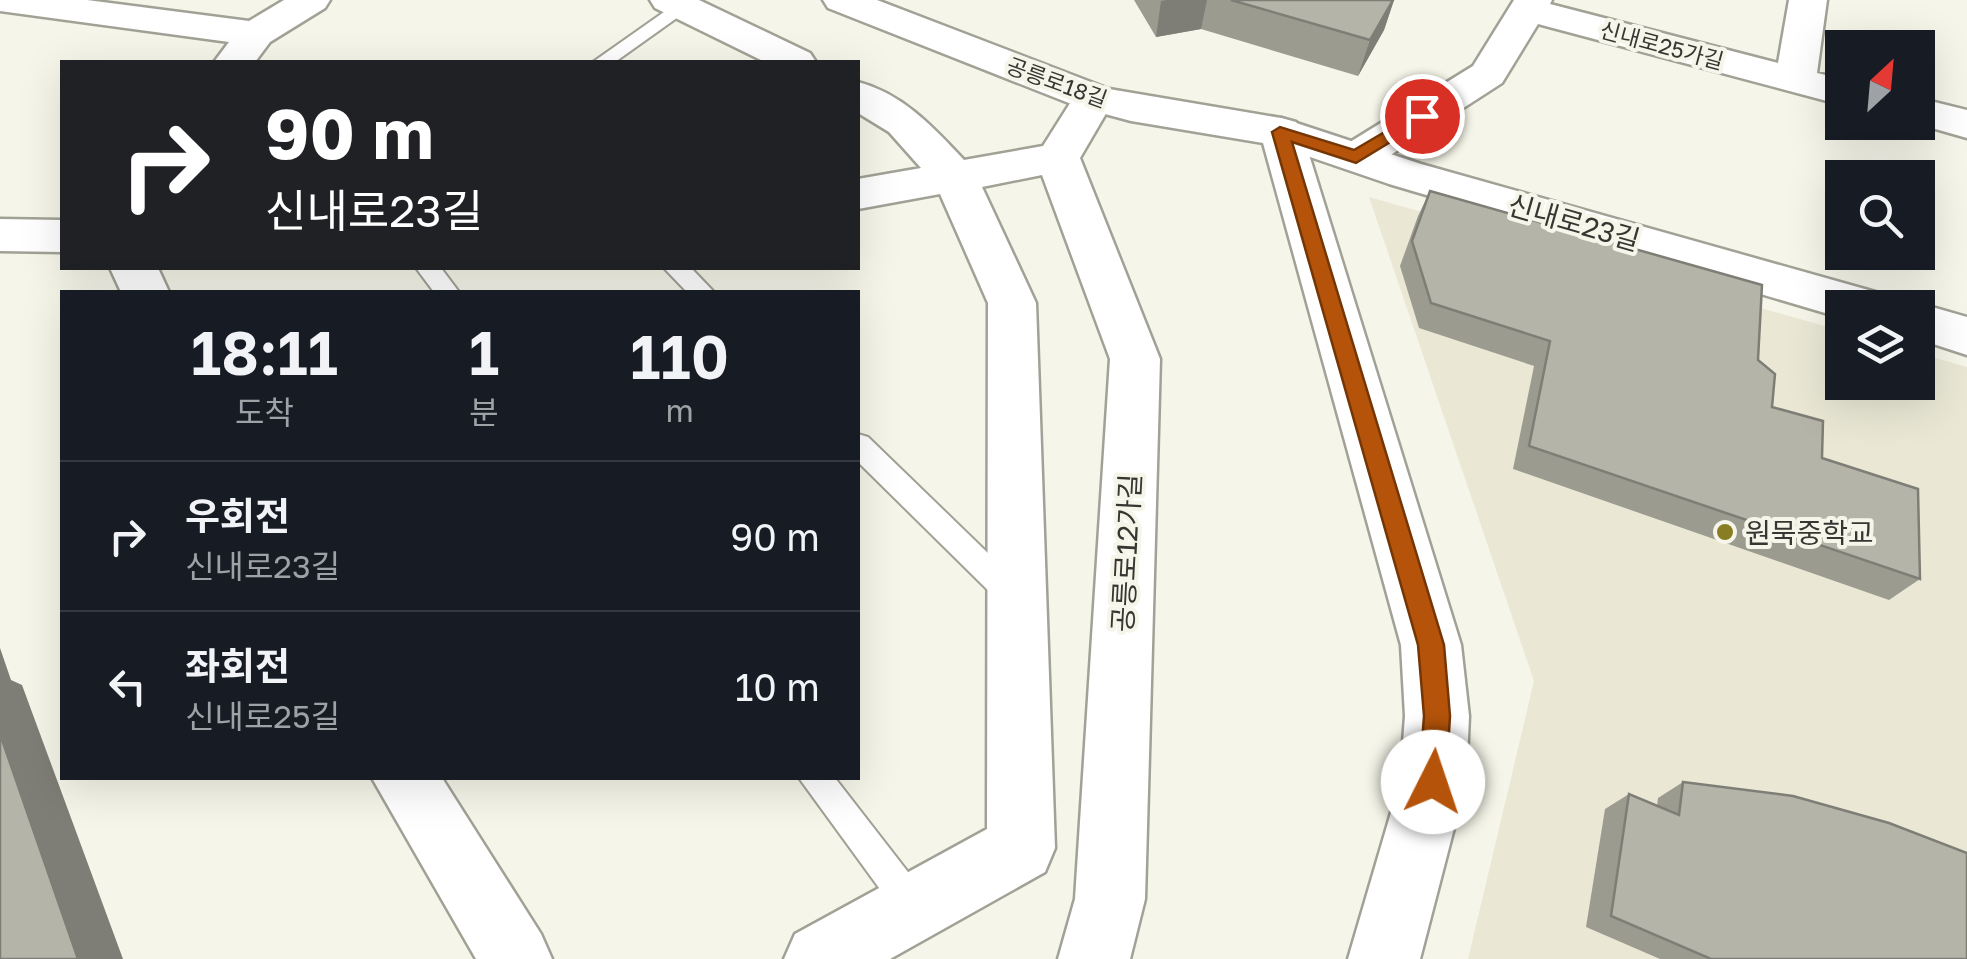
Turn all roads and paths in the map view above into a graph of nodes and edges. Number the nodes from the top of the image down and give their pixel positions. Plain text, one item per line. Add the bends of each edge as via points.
1 (0, 0) edge
2 (311, 0) edge
3 (842, 0) edge
4 (1808, 0) edge
5 (675, 3) edge
6 (71, 5) edge
7 (1531, 5) edge
8 (245, 48) edge
9 (605, 60) edge
10 (792, 60) edge
11 (1796, 80) junction
12 (1825, 88) edge
13 (860, 95) edge
14 (1094, 98) junction
15 (1935, 116) edge
16 (1967, 124) edge
17 (1280, 132) junction
18 (1356, 157) junction
19 (1058, 158) junction
20 (956, 179) junction
21 (860, 194) edge
22 (0, 235) edge
23 (60, 236) edge
24 (430, 270) edge
25 (678, 270) edge
26 (445, 290) edge
27 (700, 290) edge
28 (1825, 295) edge
29 (1935, 327) edge
30 (1967, 336) edge
31 (860, 447) edge
32 (1014, 598) junction
33 (407, 780) edge
34 (817, 780) edge
35 (913, 906) junction
36 (516, 959) edge
37 (820, 959) edge
38 (1094, 959) edge
39 (1384, 959) edge

1 - 6 street
2 - 8 street
3 - 14 street, 공릉로18길
4 - 11 street
5 - 9 lane
5 - 10 street
6 - 8 street
7 - 11 street, 신내로25가길
7 - 18 street via 1488,74
11 - 12 street, 신내로25가길
13 - 20 street via 904,122
14 - 17 street, 공릉로18길
14 - 19 street
15 - 16 street
17 - 18 street, 신내로23길
17 - 39 street via 1431,645 1433,782
18 - 28 street, 신내로23길
19 - 20 street
19 - 38 street, 공릉로12가길 via 1136,359 1110,899
20 - 21 street
20 - 32 street via 1012,302
22 - 23 street
24 - 26 lane
25 - 27 lane
29 - 30 street
31 - 32 lane
32 - 35 street via 1021,848
33 - 36 street
34 - 35 lane
35 - 37 street

